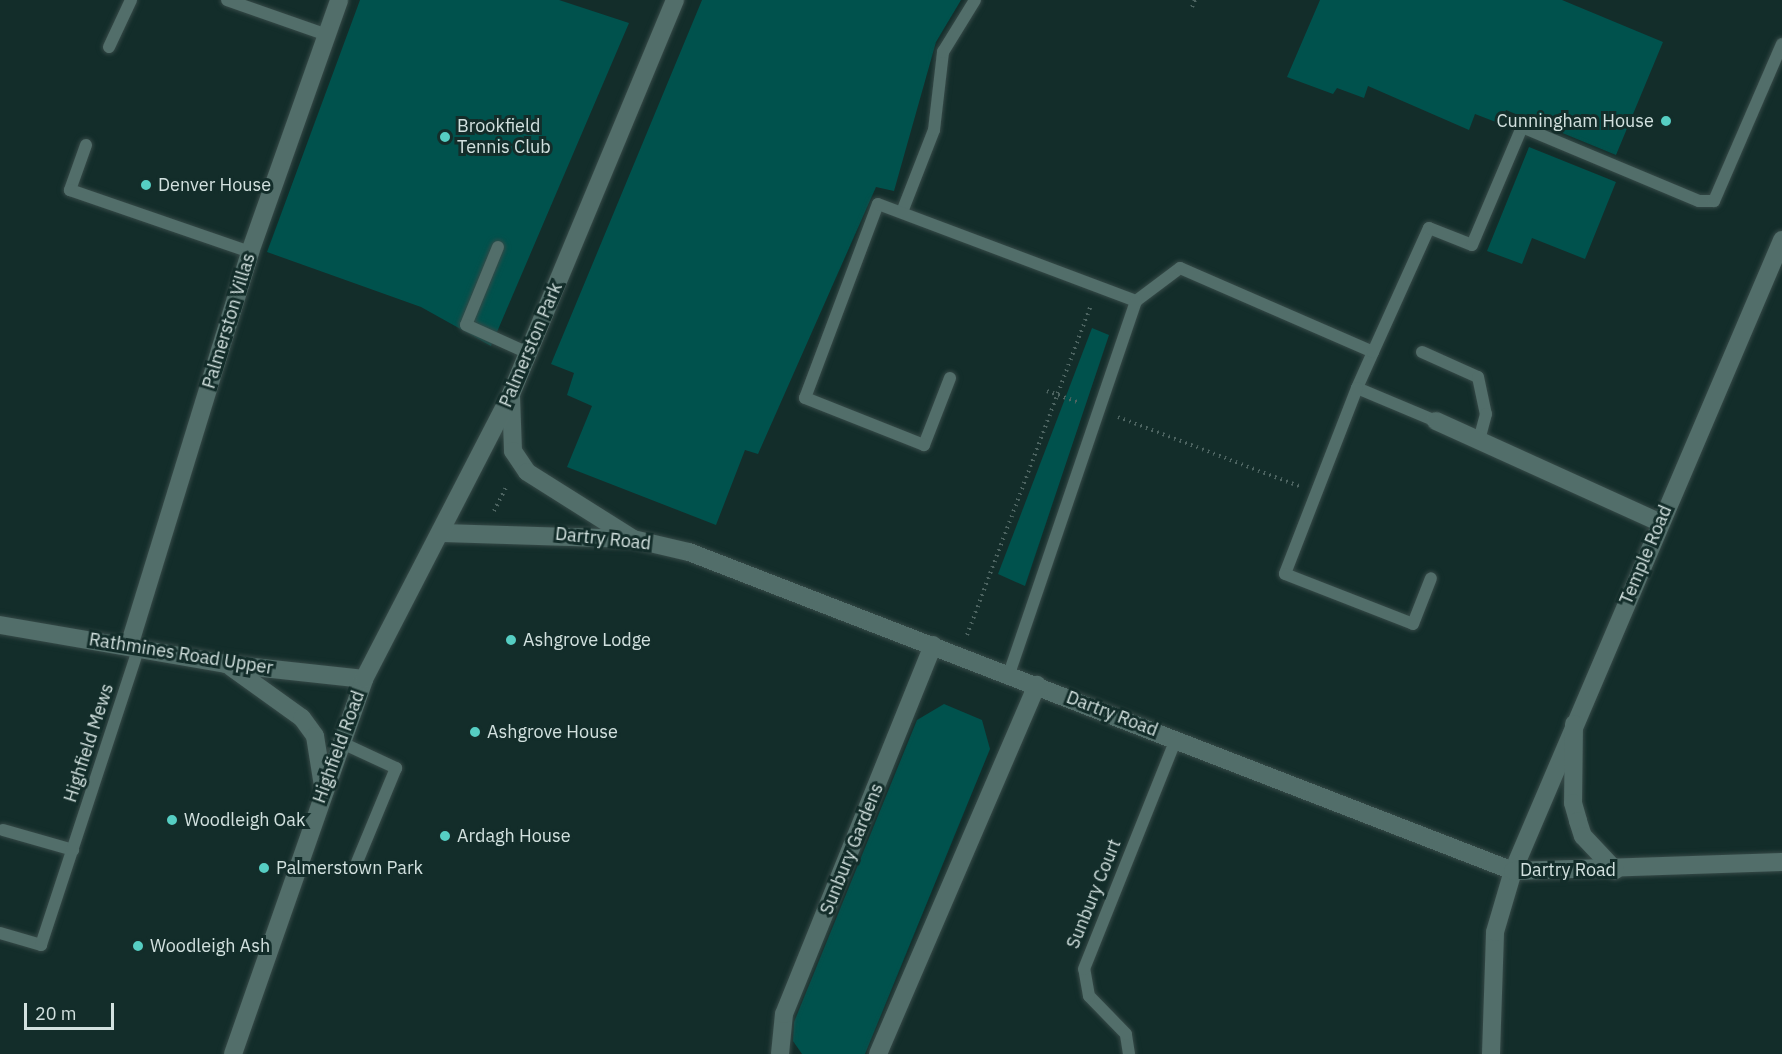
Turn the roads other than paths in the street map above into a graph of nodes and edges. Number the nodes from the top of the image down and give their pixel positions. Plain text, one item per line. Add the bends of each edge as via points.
1 (131, 0) edge
2 (227, 0) edge
3 (339, 0) edge
4 (675, 0) edge
5 (975, 0) edge
6 (327, 35) junction
7 (1782, 44) edge
8 (109, 47) dead end
9 (86, 145) dead end
10 (902, 212) junction
11 (1782, 240) edge
12 (498, 247) dead end
13 (250, 252) junction
14 (1136, 301) junction
15 (1373, 352) junction
16 (1422, 352) dead end
17 (528, 353) junction
18 (950, 378) dead end
19 (1357, 388) junction
20 (511, 394) junction
21 (1436, 421) joint
22 (1479, 440) junction
23 (1659, 522) junction
24 (443, 533) junction
25 (633, 539) junction
26 (1431, 578) dead end
27 (0, 625) edge
28 (933, 645) junction
29 (134, 647) junction
30 (226, 664) junction
31 (1009, 675) junction
32 (363, 678) junction
33 (1037, 685) junction
34 (1574, 724) junction
35 (1176, 739) junction
36 (340, 742) junction
37 (323, 791) junction
38 (3, 830) dead end
39 (73, 850) junction
40 (357, 862) dead end
41 (1782, 862) edge
42 (1615, 870) junction
43 (1513, 871) junction
44 (0, 933) edge
45 (233, 1054) edge
46 (780, 1054) edge
47 (878, 1054) edge
48 (1129, 1054) edge
49 (1491, 1054) edge

1 - 8 lane
2 - 6 lane
3 - 6 street, Palmerston Villas
4 - 17 street, Palmerston Park
5 - 10 lane via 943,52 934,130
6 - 13 street, Palmerston Villas
7 - 15 lane via 1714,201 1699,201 1522,128 1472,245 1429,228
9 - 13 lane via 70,190
10 - 14 lane
10 - 18 lane via 878,204 806,398 924,445
11 - 23 street, Temple Road
12 - 17 lane via 466,325
13 - 29 street, Palmerston Villas
14 - 15 lane via 1180,268
14 - 31 lane
15 - 19 lane
16 - 22 lane via 1478,377 1486,414
17 - 20 street, Palmerston Park
19 - 21 lane
19 - 26 lane via 1285,574 1413,624
20 - 24 street, Palmerston Park
20 - 25 street via 513,451 527,471
21 - 22 street
22 - 23 street
23 - 34 street, Temple Road
24 - 25 street, Dartry Road
24 - 32 street, Palmerston Park
25 - 28 street, Dartry Road via 689,552
27 - 29 street, Rathmines Road Upper
28 - 31 street, Dartry Road
28 - 46 street, Sunbury Gardens via 784,1014
29 - 30 street, Rathmines Road Upper
29 - 39 lane, Highfield Mews
30 - 32 street, Rathmines Road Upper
30 - 37 street via 302,718 315,736
31 - 33 street, Dartry Road
32 - 36 street, Highfield Road
33 - 35 street, Dartry Road
33 - 47 street
34 - 42 street via 1573,802 1582,836
34 - 43 street, Temple Road
35 - 43 street, Dartry Road
35 - 48 lane, Sunbury Court via 1084,969 1089,996 1126,1034
36 - 37 street, Highfield Road
36 - 40 lane via 396,768
37 - 45 street, Highfield Road
38 - 39 lane
39 - 44 lane, Highfield Mews via 41,945
41 - 42 street, Dartry Road
42 - 43 street, Dartry Road
43 - 49 street, Temple Road via 1495,932

